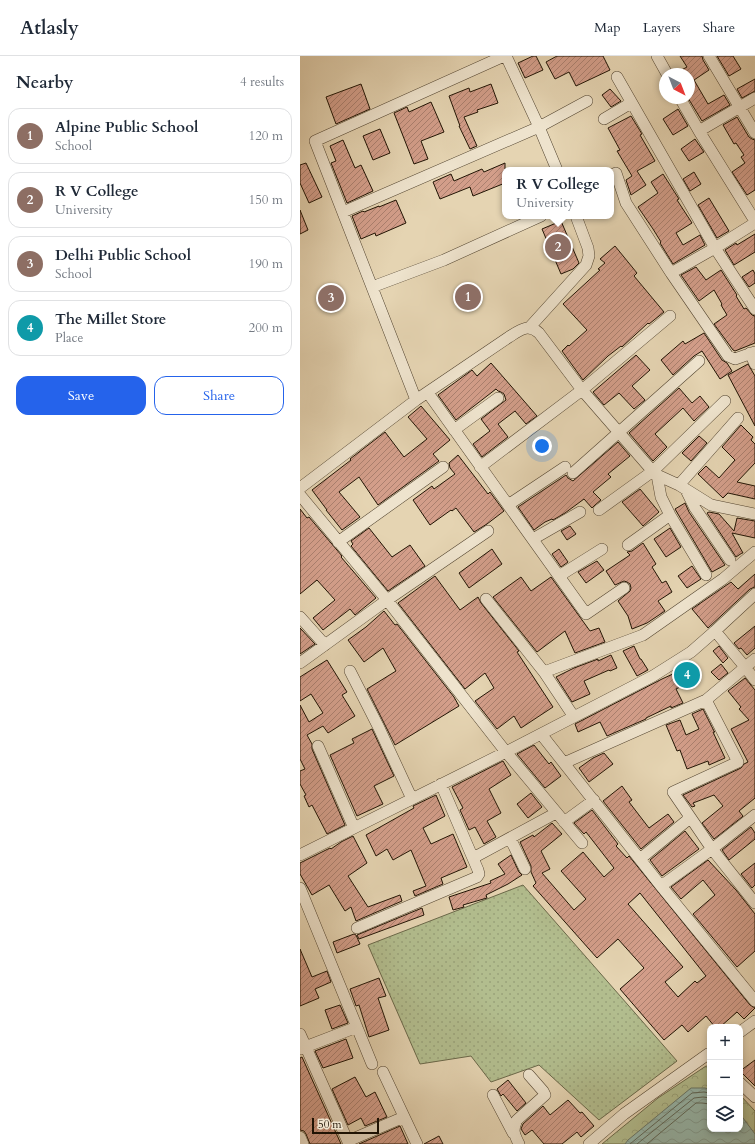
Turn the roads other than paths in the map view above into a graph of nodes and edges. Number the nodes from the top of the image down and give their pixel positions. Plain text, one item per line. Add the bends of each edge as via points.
1 (505, 56) edge
2 (657, 56) edge
3 (709, 56) edge
4 (664, 68) edge
5 (617, 77) dead end
6 (755, 98) edge
7 (587, 102) dead end
8 (631, 103) junction
9 (683, 104) edge
10 (739, 107) junction
11 (604, 119) dead end
12 (539, 127) junction
13 (699, 131) junction
14 (755, 134) edge
15 (556, 167) edge
16 (614, 174) edge
17 (343, 212) junction
18 (534, 219) edge
19 (577, 219) edge
20 (755, 222) edge
21 (715, 248) junction
22 (671, 273) junction
23 (372, 287) junction
24 (755, 309) edge
25 (670, 316) dead end
26 (529, 328) junction
27 (753, 352) edge
28 (699, 361) dead end
29 (755, 364) edge
30 (582, 390) junction
31 (428, 393) junction
32 (498, 398) dead end
33 (416, 400) junction
34 (725, 401) dead end
35 (738, 418) dead end
36 (454, 430) junction
37 (618, 432) junction
38 (443, 467) dead end
39 (480, 467) junction
40 (655, 473) junction
41 (682, 487) junction
42 (300, 488) edge
43 (300, 495) edge
44 (508, 505) junction
45 (599, 510) dead end
46 (580, 512) dead end
47 (755, 514) edge
48 (670, 515) junction
49 (488, 531) dead end
50 (533, 539) junction
51 (338, 542) junction
52 (628, 545) dead end
53 (602, 549) dead end
54 (755, 552) edge
55 (730, 560) dead end
56 (706, 575) dead end
57 (560, 576) junction
58 (624, 588) dead end
59 (755, 594) edge
60 (486, 599) dead end
61 (387, 600) junction
62 (300, 617) edge
63 (715, 630) junction
64 (325, 645) junction
65 (755, 659) edge
66 (300, 663) edge
67 (745, 666) junction
68 (350, 671) dead end
69 (544, 672) junction
70 (755, 680) edge
71 (706, 700) junction
72 (574, 717) junction
73 (541, 734) junction
74 (318, 746) dead end
75 (506, 752) junction
76 (564, 763) junction
77 (441, 784) junction
78 (412, 799) junction
79 (594, 800) junction
80 (556, 813) junction
81 (690, 818) junction
82 (754, 818) edge
83 (564, 822) junction
84 (354, 828) junction
85 (510, 838) junction
86 (582, 843) dead end
87 (712, 849) junction
88 (300, 855) edge
89 (473, 858) junction
90 (640, 859) junction
91 (525, 869) dead end
92 (661, 886) junction
93 (300, 888) edge
94 (755, 903) edge
95 (357, 928) dead end
96 (755, 1000) edge
97 (755, 1021) edge
98 (357, 1026) junction
99 (743, 1030) edge
100 (300, 1034) edge
101 (303, 1048) edge
102 (707, 1055) edge
103 (372, 1064) dead end
104 (383, 1072) dead end
105 (529, 1075) dead end
106 (743, 1086) edge
107 (493, 1095) dead end
108 (755, 1097) edge
109 (404, 1117) junction
110 (513, 1133) junction
111 (300, 1138) edge
112 (349, 1143) edge
113 (303, 1144) edge
114 (416, 1144) edge
115 (519, 1144) edge
116 (589, 1144) edge

1 - 12 street
1 - 17 street via 314,141
2 - 4 street
3 - 10 street
5 - 8 street
6 - 10 street
7 - 12 street
8 - 11 street
8 - 21 street
9 - 13 street
10 - 13 street
10 - 14 street
12 - 15 street
12 - 17 street
13 - 20 street
16 - 22 street via 616,173 626,203
17 - 23 street
18 - 23 street via 444,260
19 - 26 street via 588,248 586,265
20 - 21 street
21 - 22 street
21 - 24 street
22 - 27 street via 728,356 734,359
23 - 33 street
25 - 30 street
26 - 30 street via 539,333
26 - 31 street via 509,337
27 - 29 street
28 - 37 street
30 - 37 street
30 - 39 street
31 - 33 street
31 - 36 street
32 - 36 street
33 - 42 street
34 - 40 street
35 - 41 street
36 - 39 street
37 - 40 street
37 - 44 street via 569,470
38 - 51 street
39 - 44 street
40 - 41 street
40 - 45 street
40 - 48 street via 661,497
41 - 47 street via 711,505
41 - 55 street
43 - 51 street
44 - 50 street
46 - 50 street
48 - 52 street
48 - 56 street
49 - 61 street
50 - 57 street
51 - 61 street
53 - 57 street
54 - 69 street via 723,579 643,635
57 - 58 street via 586,614
59 - 63 street
60 - 69 street
61 - 64 street
61 - 75 street
62 - 64 street
63 - 67 street
63 - 72 street via 691,652 653,676
64 - 66 street
65 - 67 street
67 - 70 street
67 - 71 street
68 - 78 street
69 - 72 street
71 - 76 street
71 - 81 street via 738,762 672,792
72 - 73 street
73 - 75 street
73 - 76 street
74 - 84 street
75 - 77 street
75 - 80 street
76 - 79 street
77 - 78 street
77 - 89 street
78 - 84 street
79 - 83 street
79 - 90 street
80 - 83 street
80 - 85 street
81 - 87 street
81 - 90 street
82 - 87 street
83 - 86 street
84 - 88 street
85 - 89 street
85 - 91 street
87 - 92 street
87 - 94 street
89 - 95 street via 479,874 477,877
90 - 92 street
92 - 96 street
93 - 98 street
97 - 99 street
98 - 101 street
98 - 103 street
100 - 101 street
101 - 112 street
102 - 116 street via 624,1114
104 - 109 street
105 - 110 street via 545,1095 517,1120
106 - 108 street
107 - 110 street
109 - 112 street
109 - 114 street
110 - 115 street
111 - 113 street

